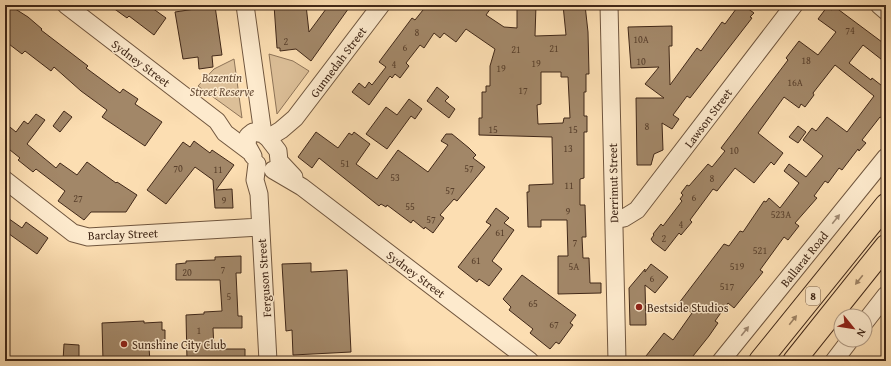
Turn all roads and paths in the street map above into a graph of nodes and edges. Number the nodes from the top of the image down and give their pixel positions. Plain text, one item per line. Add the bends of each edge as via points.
1 (66, 5) edge
2 (245, 5) edge
3 (381, 5) edge
4 (608, 5) edge
5 (794, 5) edge
6 (879, 5) edge
7 (886, 11) edge
8 (264, 151) junction
9 (886, 157) edge
10 (5, 180) edge
11 (886, 205) edge
12 (614, 220) junction
13 (260, 227) junction
14 (886, 246) edge
15 (886, 295) edge
16 (873, 312) edge
17 (844, 348) edge
18 (268, 361) edge
19 (530, 361) edge
20 (617, 361) edge
21 (721, 361) edge
22 (760, 361) edge
23 (794, 361) edge
24 (834, 361) edge

1 - 8 street, Sydney Street via 217,121
2 - 8 street
3 - 8 street, Gunnedah Street via 295,118 283,139
4 - 12 street, Derrimut Street
5 - 12 street, Lawson Street via 637,210 624,218
6 - 7 street
8 - 13 street, Ferguson Street via 259,194
8 - 19 street, Sydney Street via 302,187
21 -> 9 street, Ballarat Road
10 - 13 street, Barclay Street via 73,233 88,237
22 -> 11 highway, 8
12 - 20 street, Derrimut Street
13 - 18 street, Ferguson Street
14 -> 23 highway, 8
15 - 16 street
17 - 24 street

